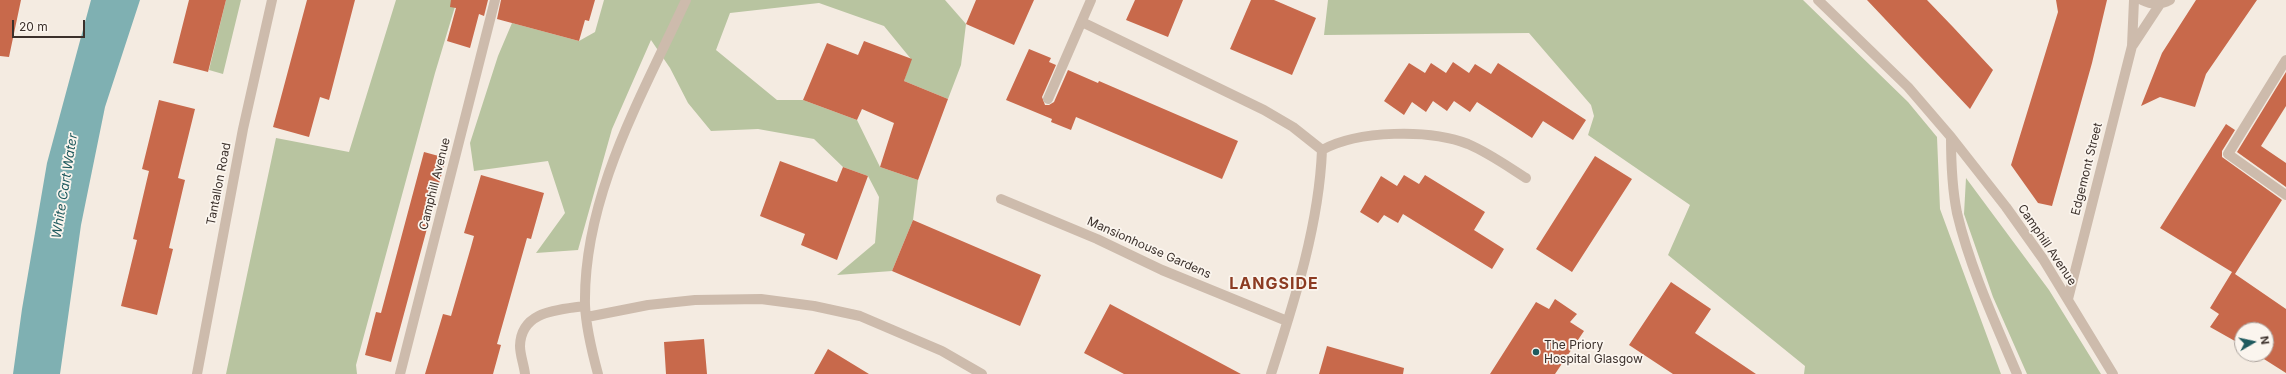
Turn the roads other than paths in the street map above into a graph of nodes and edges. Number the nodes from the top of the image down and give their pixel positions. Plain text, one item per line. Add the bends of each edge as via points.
1 (272, 0) edge
2 (494, 0) edge
3 (686, 0) edge
4 (1092, 0) edge
5 (1818, 0) edge
6 (2134, 0) edge
7 (2142, 0) edge
8 (2165, 2) edge
9 (1082, 22) junction
10 (2132, 46) junction
11 (2286, 60) edge
12 (1048, 99) dead end
13 (1951, 137) junction
14 (1322, 150) junction
15 (1526, 178) dead end
16 (2286, 195) edge
17 (1001, 199) dead end
18 (2068, 299) junction
19 (585, 306) junction
20 (587, 317) junction
21 (1287, 321) junction
22 (197, 374) edge
23 (400, 374) edge
24 (525, 374) edge
25 (598, 374) edge
26 (982, 374) edge
27 (1272, 374) edge
28 (2017, 374) edge
29 (2113, 374) edge

1 - 22 street, Tantallon Road via 243,129
2 - 23 street, Camphill Avenue
3 - 19 street via 612,162 597,206 590,242
4 - 9 street
5 - 13 street, Camphill Avenue via 1908,87
6 - 10 street, Edgemont Street
7 - 8 street via 2149,3
8 - 10 street, Edgemont Street
9 - 12 street
9 - 14 street via 1264,110 1293,127
10 - 18 street, Edgemont Street
11 - 16 street via 2228,154
13 - 18 street, Camphill Avenue via 2006,207
13 - 28 street via 1951,170 1957,213 1968,250
14 - 15 street via 1348,138 1374,134 1409,134 1452,139 1489,155
14 - 21 street via 1316,207
17 - 21 street, Mansionhouse Gardens via 1097,239 1162,270
18 - 29 street, Camphill Avenue
19 - 20 street
19 - 24 street via 546,312 532,319 525,329 520,346
20 - 25 street via 591,349
20 - 26 street via 648,305 695,300 761,299 814,306 860,316 942,351
21 - 27 street

